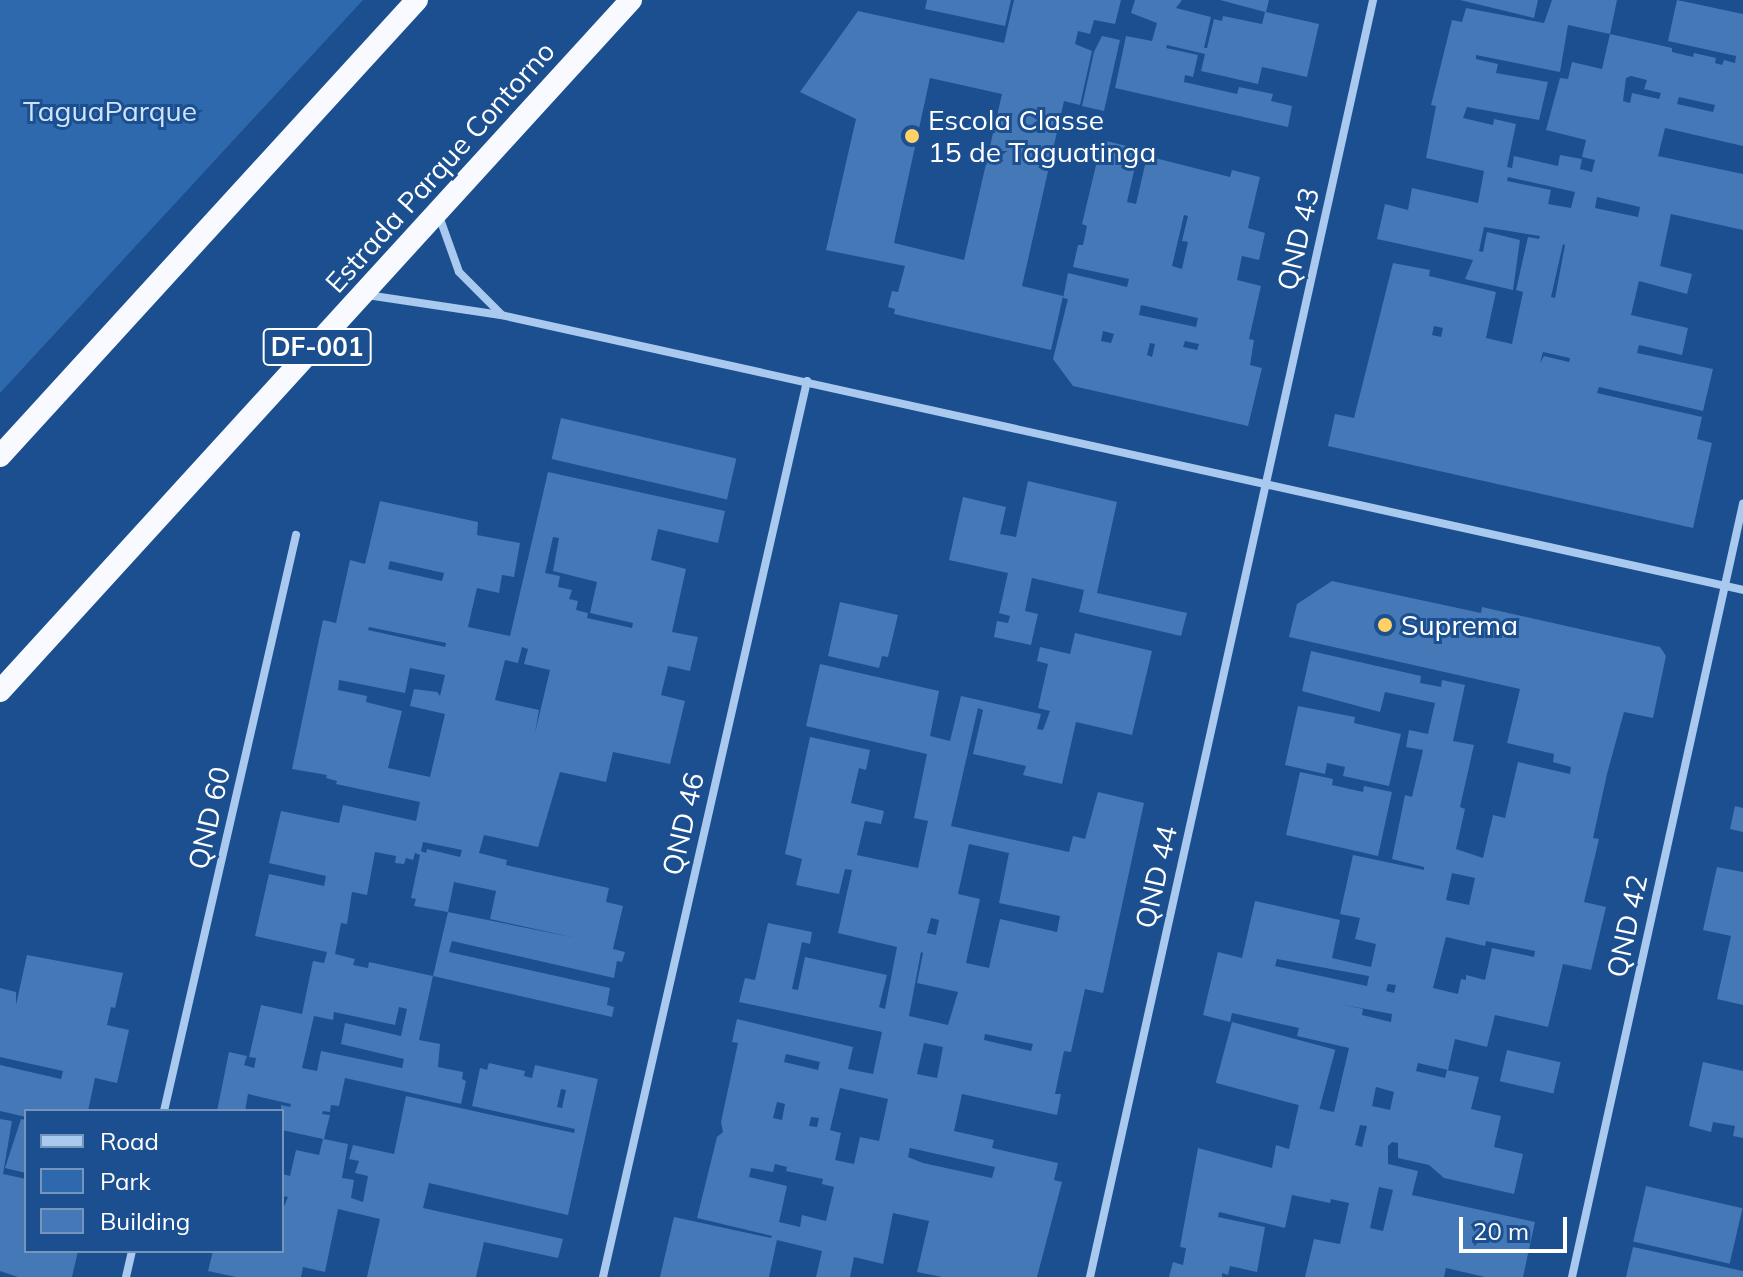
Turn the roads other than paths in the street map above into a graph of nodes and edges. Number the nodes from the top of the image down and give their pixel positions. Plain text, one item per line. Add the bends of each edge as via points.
1 (417, 0) edge
2 (631, 0) edge
3 (1373, 0) edge
4 (438, 213) junction
5 (364, 295) junction
6 (501, 315) junction
7 (807, 381) junction
8 (0, 456) edge
9 (1265, 487) junction
10 (1743, 504) edge
11 (296, 535) dead end
12 (1725, 585) junction
13 (1743, 590) edge
14 (0, 691) edge
15 (164, 1109) edge
16 (132, 1253) edge
17 (126, 1277) edge
18 (603, 1277) edge
19 (1090, 1277) edge
20 (1572, 1277) edge

1 - 8 highway
2 - 4 highway, Estrada Parque Contorno / DF-001
3 - 9 street, QND 43
4 - 5 highway, Estrada Parque Contorno / DF-001
4 - 6 street via 459,272
5 - 6 street
5 - 14 highway, Estrada Parque Contorno / DF-001
6 - 7 street
7 - 9 street
7 - 18 street, QND 46
9 - 12 street
9 - 19 street, QND 44
10 - 12 street, QND 42
11 - 15 street, QND 60
12 - 13 street
12 - 20 street, QND 42
16 - 17 street

